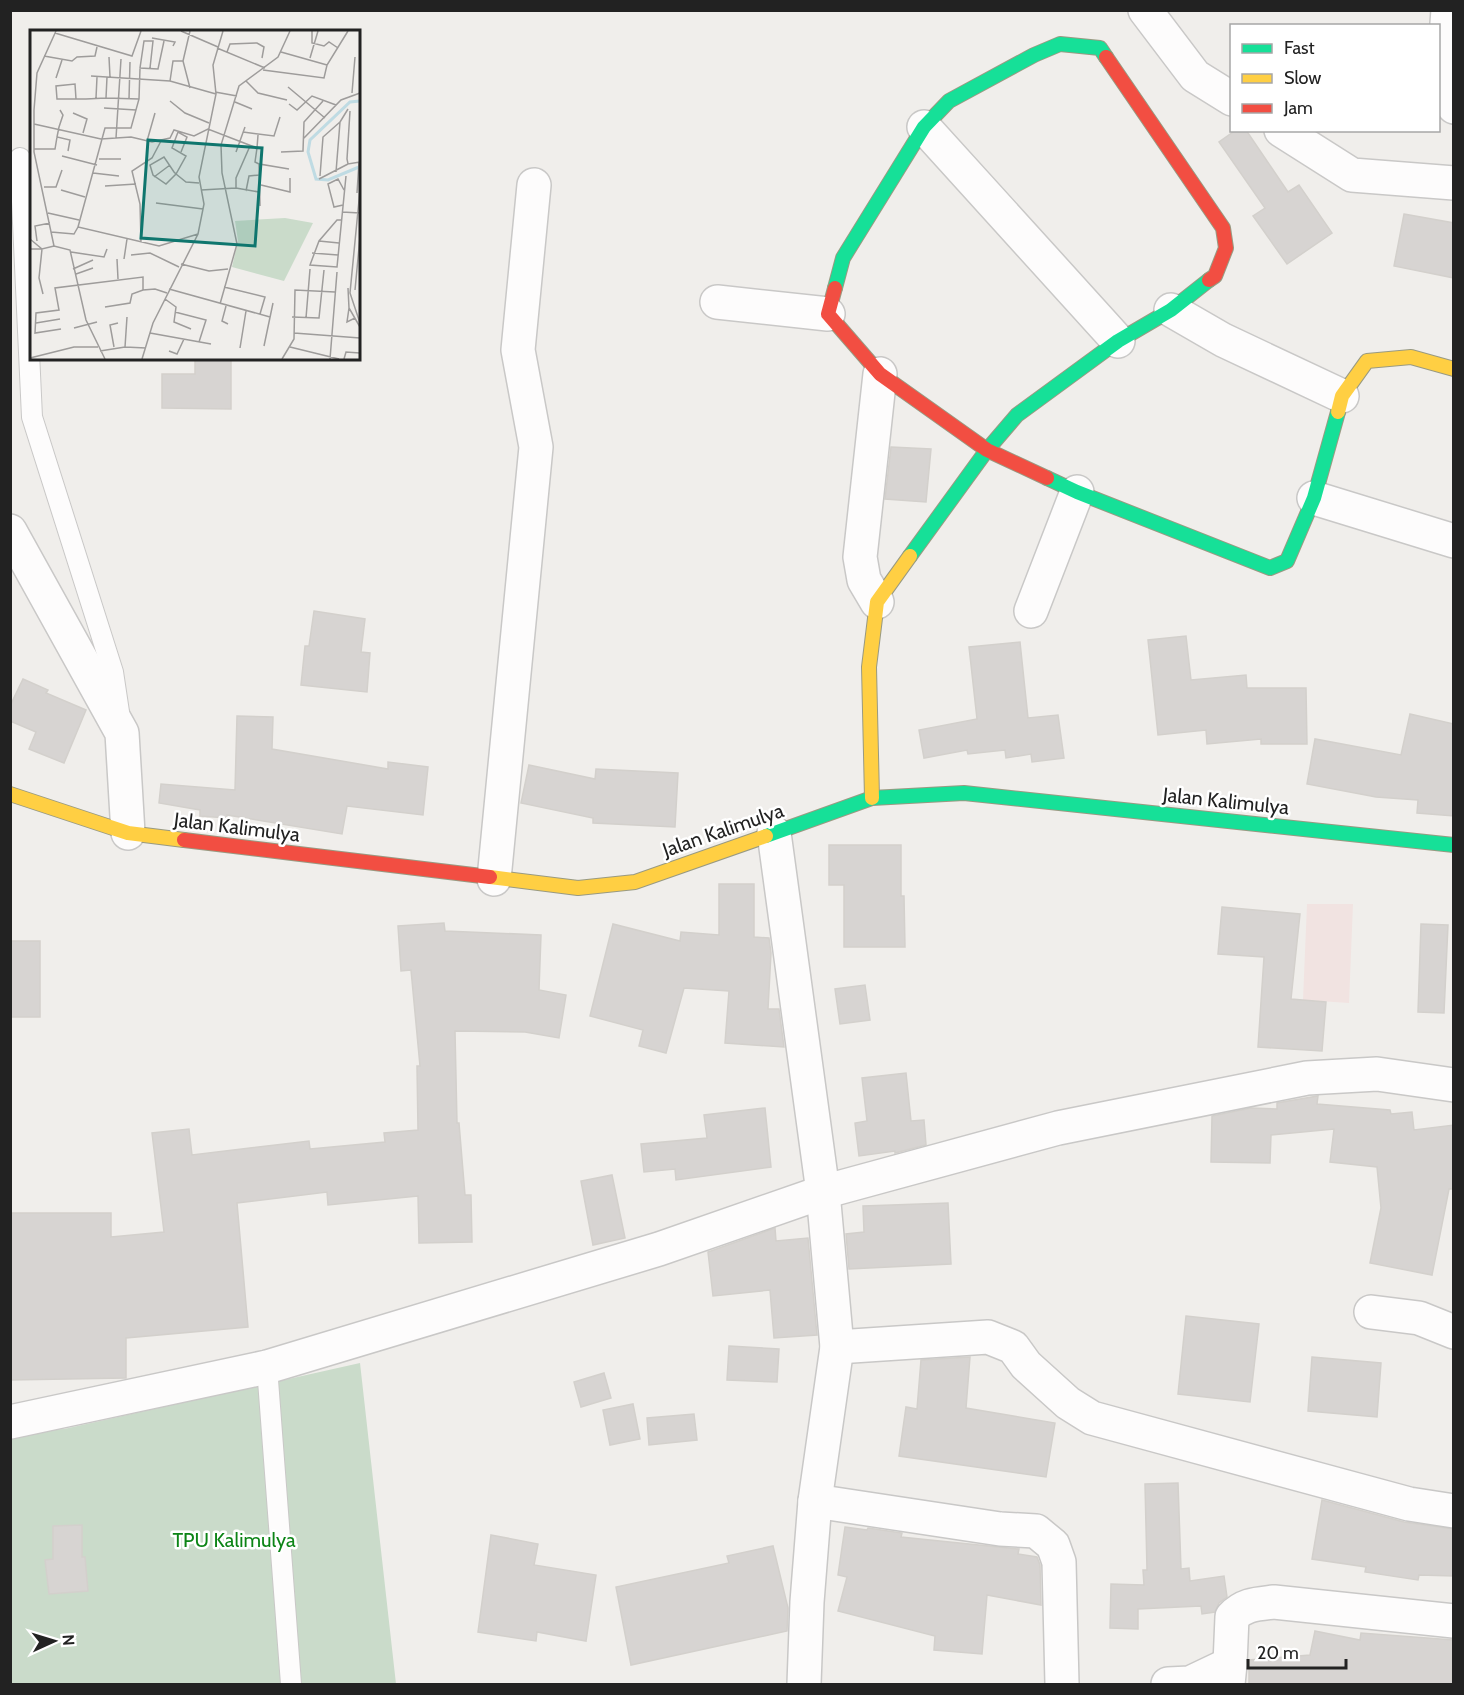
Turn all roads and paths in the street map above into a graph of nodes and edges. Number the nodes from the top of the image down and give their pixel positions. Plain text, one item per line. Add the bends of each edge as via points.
1 (1145, 10) edge
2 (1448, 10) edge
3 (1230, 98) edge
4 (1454, 107) edge
5 (924, 126) junction
6 (1284, 132) edge
7 (20, 158) dead end
8 (1454, 183) edge
9 (534, 185) dead end
10 (717, 302) dead end
11 (1171, 310) junction
12 (828, 314) junction
13 (1118, 341) junction
14 (1454, 369) edge
15 (880, 374) junction
16 (1342, 396) junction
17 (987, 450) junction
18 (1077, 492) junction
19 (1314, 498) junction
20 (10, 531) edge
21 (1454, 541) edge
22 (877, 602) junction
23 (1031, 611) dead end
24 (122, 733) junction
25 (10, 794) edge
26 (872, 798) junction
27 (128, 833) junction
28 (774, 833) junction
29 (1454, 845) edge
30 (494, 879) junction
31 (1454, 1085) edge
32 (823, 1192) junction
33 (1371, 1312) dead end
34 (1454, 1332) edge
35 (837, 1347) junction
36 (267, 1367) junction
37 (10, 1422) edge
38 (815, 1501) junction
39 (1454, 1510) edge
40 (1454, 1621) edge
41 (1229, 1674) edge
42 (291, 1684) edge
43 (804, 1684) edge
44 (1062, 1684) edge
45 (1168, 1684) edge

1 - 3 street via 1195,76
2 - 4 street via 1445,50
5 - 11 street via 949,101 1034,55 1060,44 1100,48 1223,228 1226,248 1215,276
5 - 12 street via 843,258
5 - 13 street
6 - 8 street via 1352,175
7 - 24 lane via 32,417 113,672
9 - 30 street via 518,350 536,447
10 - 12 street
11 - 13 street
11 - 16 street via 1223,340
12 - 15 street
13 - 17 street via 1017,415
14 - 16 street via 1411,357 1367,361
15 - 17 street
15 - 22 street via 860,557 864,580
16 - 19 street
17 - 18 street
17 - 22 street
18 - 19 street via 1270,568 1287,561
18 - 23 street
19 - 21 street
20 - 24 street
22 - 26 street via 869,667
24 - 27 street
25 - 27 street, Jalan Kalimulya
26 - 28 street, Jalan Kalimulya
26 - 29 street, Jalan Kalimulya via 964,793
27 - 30 street, Jalan Kalimulya
28 - 30 street, Jalan Kalimulya via 635,882 578,888
28 - 32 street
31 - 32 street via 1377,1074 1307,1078 1058,1128
32 - 35 street
32 - 36 street via 659,1249
33 - 34 street via 1419,1318
35 - 38 street
35 - 39 street via 988,1337 1013,1347 1026,1365 1068,1403 1092,1418 1409,1504
36 - 37 street
36 - 42 lane
38 - 43 street
38 - 44 street via 1036,1531 1053,1545 1059,1562
40 - 41 street via 1274,1602 1250,1605 1232,1617
41 - 45 street

